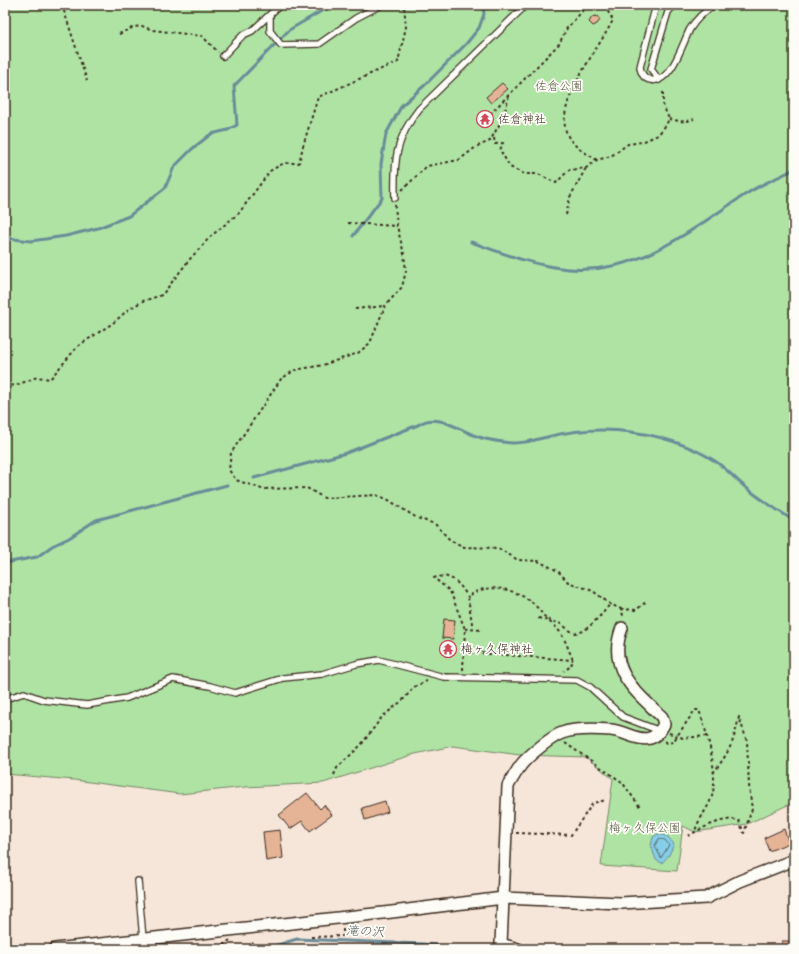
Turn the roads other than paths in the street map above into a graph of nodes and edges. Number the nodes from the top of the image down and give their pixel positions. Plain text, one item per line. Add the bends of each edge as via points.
1 (280, 5) edge
2 (381, 5) edge
3 (526, 5) edge
4 (656, 5) edge
5 (674, 5) edge
6 (714, 5) edge
7 (270, 16) junction
8 (223, 56) road end
9 (659, 80) junction
10 (395, 198) road end
11 (622, 628) road end
12 (5, 699) edge
13 (660, 731) junction
14 (794, 860) edge
15 (138, 881) dead end
16 (503, 898) junction
17 (143, 939) junction
18 (513, 948) edge
19 (55, 949) edge

1 - 7 lane
2 - 7 lane via 356,18 319,44 281,45 270,31
3 - 10 lane via 419,109 408,123 399,140 395,159
4 - 9 lane via 640,67 641,72 649,80
5 - 9 lane via 668,12 651,69
6 - 9 lane via 699,18 672,67
7 - 8 lane via 243,36
11 - 13 street via 619,638 621,670 630,687 662,717 664,724
12 - 13 lane via 24,693 44,700 87,705 127,698 173,679 235,693 283,678 322,674 379,660 435,675 463,678 577,680 590,687 623,717
13 - 16 street via 650,738 637,739 612,730 562,733 522,764 508,786
14 - 16 street via 740,881 706,898 621,903
15 - 17 lane
16 - 17 street
16 - 18 street via 502,944
17 - 19 street

